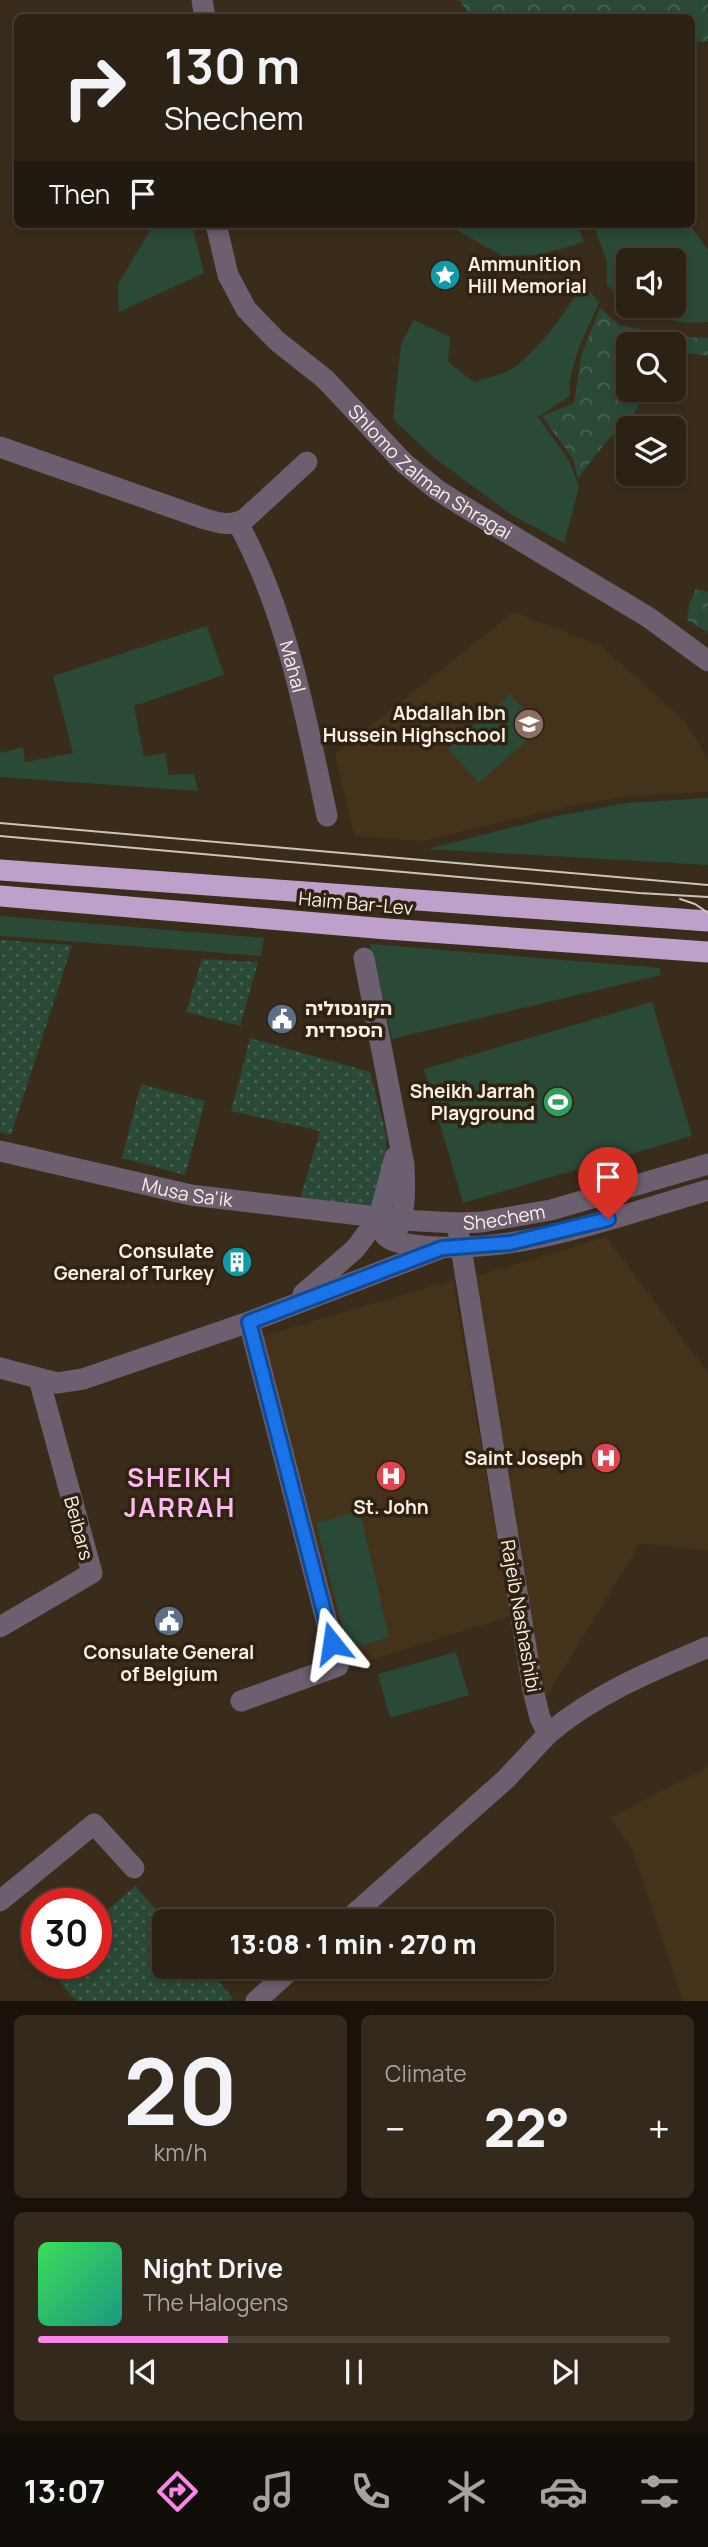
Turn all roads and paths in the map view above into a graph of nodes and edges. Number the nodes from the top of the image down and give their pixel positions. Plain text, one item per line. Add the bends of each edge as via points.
1 (217, 228) edge
2 (0, 447) edge
3 (307, 462) dead end
4 (238, 523) junction
5 (708, 661) edge
6 (327, 816) dead end
7 (0, 870) edge
8 (0, 896) edge
9 (708, 921) edge
10 (708, 953) edge
11 (364, 958) dead end
12 (398, 1141) junction
13 (0, 1151) edge
14 (708, 1164) edge
15 (708, 1190) edge
16 (379, 1217) junction
17 (402, 1220) junction
18 (457, 1223) junction
19 (393, 1243) junction
20 (450, 1248) junction
21 (347, 1284) junction
22 (279, 1310) junction
23 (249, 1322) junction
24 (0, 1368) edge
25 (39, 1379) junction
26 (0, 1627) edge
27 (708, 1647) edge
28 (242, 1701) dead end
29 (548, 1734) junction
30 (134, 1868) dead end
31 (0, 1901) edge
32 (360, 1909) edge
33 (281, 1979) edge
34 (256, 2001) edge

1 - 5 street, Shlomo Zalman Shragai via 228,275 246,309 325,379 404,463 447,496 656,622
2 - 4 street via 217,523
3 - 4 street
4 - 6 street, Mahal via 279,623 306,715
7 - 9 highway, Haim Bar-Lev
8 - 10 highway, Haim Bar-Lev
11 - 12 street
12 - 16 street
12 - 17 street via 405,1185
13 - 16 street, Musa Sa'ik via 191,1195
14 - 18 street, Shechem via 551,1210
15 - 20 street, Shechem via 559,1233
16 - 17 street, Shechem
16 - 19 street via 382,1233
16 - 22 street, Shechem via 332,1270
17 - 18 street, Shechem
17 - 19 street
18 - 20 street, Rajeib Nashashibi
19 - 20 street, Shechem
19 - 21 street
20 - 21 street, Shechem
20 - 29 street, Rajeib Nashashibi via 533,1690
21 - 22 street, Shechem
22 - 23 street, Shechem
23 - 25 street, Shechem via 83,1379 57,1383
23 - 28 street via 338,1666
24 - 25 street, Shechem
25 - 26 street, Beibars via 92,1573
27 - 29 street via 594,1699
29 - 32 street via 506,1779
30 - 31 street via 93,1824
33 - 34 street

